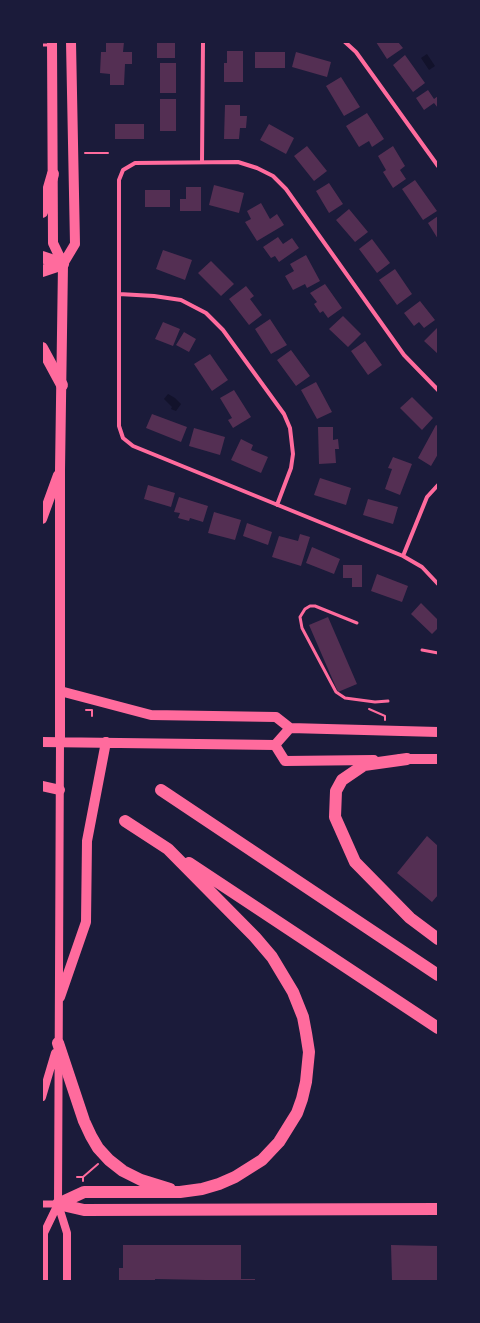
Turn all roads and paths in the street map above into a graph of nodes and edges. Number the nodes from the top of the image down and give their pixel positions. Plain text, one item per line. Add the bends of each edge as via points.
1 (70, 42) edge
2 (203, 42) edge
3 (345, 42) edge
4 (49, 44) edge
5 (85, 153) dead end
6 (108, 153) dead end
7 (202, 162) junction
8 (438, 166) edge
9 (53, 174) junction
10 (42, 212) edge
11 (42, 257) edge
12 (63, 264) junction
13 (42, 271) edge
14 (119, 294) junction
15 (42, 348) edge
16 (62, 385) junction
17 (438, 390) edge
18 (60, 470) junction
19 (438, 485) edge
20 (277, 505) junction
21 (42, 518) edge
22 (403, 556) junction
23 (438, 584) edge
24 (357, 623) dead end
25 (422, 650) dead end
26 (438, 653) edge
27 (60, 691) junction
28 (388, 701) dead end
29 (364, 707) dead end
30 (86, 710) dead end
31 (92, 716) dead end
32 (385, 720) dead end
33 (290, 728) junction
34 (438, 732) edge
35 (42, 742) edge
36 (60, 742) junction
37 (106, 742) junction
38 (275, 745) junction
39 (407, 759) junction
40 (438, 759) edge
41 (42, 786) edge
42 (60, 790) junction
43 (161, 790) dead end
44 (125, 821) dead end
45 (168, 849) junction
46 (438, 939) edge
47 (438, 975) edge
48 (60, 997) junction
49 (438, 1028) edge
50 (58, 1043) junction
51 (42, 1097) edge
52 (100, 1163) dead end
53 (77, 1177) dead end
54 (83, 1177) junction
55 (84, 1184) dead end
56 (180, 1192) junction
57 (42, 1204) edge
58 (58, 1204) junction
59 (438, 1209) edge
60 (44, 1281) edge
61 (67, 1281) edge

1 - 12 main road via 75,244
2 - 7 street
3 - 8 street via 356,52
4 - 9 main road
5 - 6 path
7 - 14 street via 135,163 123,170 119,180
7 - 17 street via 238,162 273,176 286,188 404,355
9 - 10 highway
9 - 12 main road via 53,243
11 - 12 highway
12 - 13 highway
12 - 16 main road
14 - 20 street via 119,426 123,438 133,446
14 - 20 street via 181,300 206,313 223,330 284,414 290,428 293,454 291,468
15 - 16 highway
16 - 18 main road
18 - 21 main road
18 - 27 main road
19 - 22 street via 427,497
20 - 22 street
22 - 23 street via 422,567
24 - 28 lane via 315,606 305,609 300,617 302,628 336,692 345,698
25 - 26 lane
27 - 33 main road via 151,715 276,718
27 - 36 main road
29 - 32 path via 385,716
30 - 31 path via 92,710
33 - 34 main road
33 - 38 main road
35 - 36 main road
36 - 37 main road
36 - 42 main road
37 - 38 main road
37 - 48 main road via 87,840 86,922
38 - 39 main road via 285,761
39 - 40 main road
39 - 46 highway via 364,765 342,780 336,791 335,817 355,862 410,918
41 - 42 main road
42 - 48 main road
43 - 47 highway
44 - 45 highway
45 - 49 highway
45 - 56 highway via 272,957 287,980 300,1008 309,1052 302,1099 293,1121 275,1147 262,1160 235,1177 210,1187
48 - 50 main road
50 - 51 main road
50 - 56 highway via 84,1121 98,1148 128,1174
50 - 58 main road
52 - 54 path
53 - 54 path
54 - 55 path
56 - 58 highway via 84,1192
57 - 58 street
58 - 59 highway via 84,1210
58 - 60 main road via 44,1233
58 - 61 main road via 67,1232

